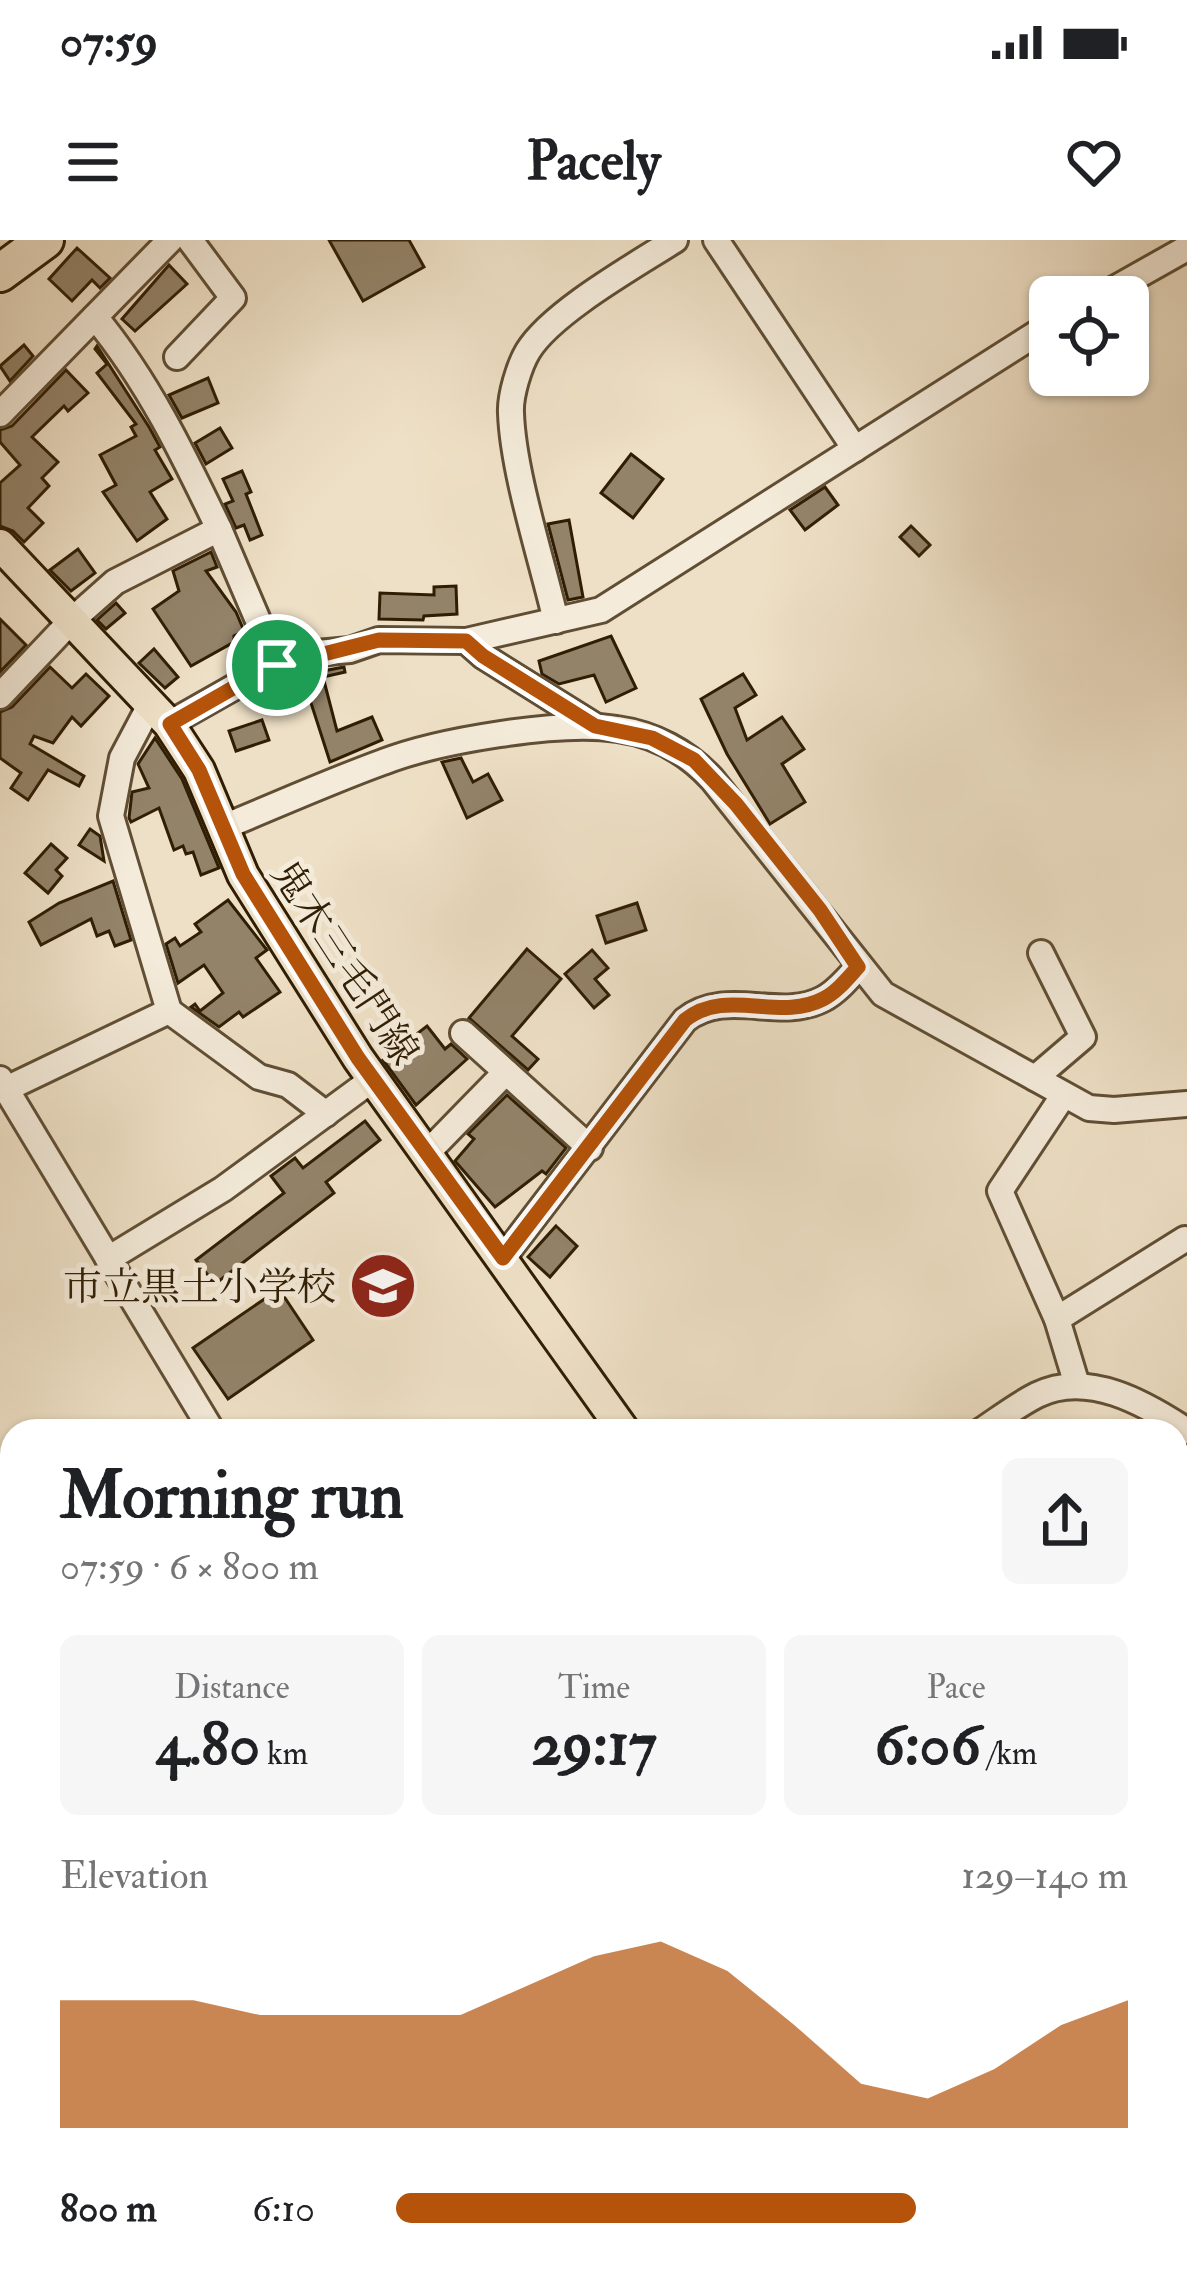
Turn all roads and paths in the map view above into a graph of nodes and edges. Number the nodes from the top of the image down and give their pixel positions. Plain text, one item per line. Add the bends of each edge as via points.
1 (8, 240) edge
2 (45, 240) edge
3 (170, 240) edge
4 (190, 240) edge
5 (206, 240) edge
6 (675, 240) edge
7 (716, 240) edge
8 (0, 246) edge
9 (1187, 248) edge
10 (0, 273) edge
11 (1137, 276) edge
12 (243, 295) dead end
13 (95, 317) junction
14 (1029, 338) edge
15 (177, 357) dead end
16 (0, 414) edge
17 (855, 449) junction
18 (219, 529) junction
19 (0, 545) edge
20 (71, 621) junction
21 (556, 621) junction
22 (466, 641) junction
23 (277, 665) junction
24 (0, 696) edge
25 (160, 714) junction
26 (595, 726) junction
27 (221, 828) junction
28 (1041, 953) dead end
29 (858, 967) junction
30 (169, 1011) junction
31 (464, 1034) dead end
32 (506, 1072) junction
33 (1035, 1078) junction
34 (374, 1079) junction
35 (3, 1084) edge
36 (1063, 1096) junction
37 (1187, 1104) edge
38 (326, 1114) junction
39 (590, 1148) junction
40 (427, 1153) junction
41 (1185, 1240) edge
42 (503, 1258) junction
43 (108, 1259) junction
44 (1057, 1318) junction
45 (1077, 1385) junction
46 (205, 1419) edge
47 (616, 1419) edge
48 (1000, 1419) edge
49 (1166, 1419) edge

1 - 8 highway
2 - 10 highway
3 - 13 street
4 - 15 street via 233,298
5 - 12 street
6 - 21 street via 559,320 529,350 518,382 510,409 517,455
7 - 17 street
9 - 11 street
13 - 16 street
13 - 18 street via 170,428
14 - 17 street
17 - 21 street via 601,610
18 - 20 street via 115,582
18 - 23 street
19 - 20 main road, 鬼木三毛門線
20 - 24 street
20 - 25 main road, 鬼木三毛門線
21 - 22 street
22 - 23 street via 379,640
22 - 26 street
23 - 25 street
25 - 27 main road, 鬼木三毛門線 via 199,770
25 - 30 street via 122,758 111,816
26 - 27 street via 386,760
26 - 29 street via 652,738 694,760
27 - 34 main road, 鬼木三毛門線
28 - 33 street via 1083,1037
29 - 33 street via 883,994
29 - 39 street via 813,1003 737,1003 693,1013
30 - 35 street
30 - 38 street
31 - 32 street
32 - 39 street
32 - 40 street
33 - 36 street
34 - 38 street
34 - 40 main road, 鬼木三毛門線
35 - 43 street
36 - 37 street via 1114,1110
36 - 44 street via 1000,1191
38 - 43 street
39 - 42 street
40 - 42 main road, 鬼木三毛門線
41 - 44 street
42 - 47 main road, 鬼木三毛門線
43 - 46 street
44 - 45 street
45 - 48 street via 1040,1393
45 - 49 street via 1110,1390

